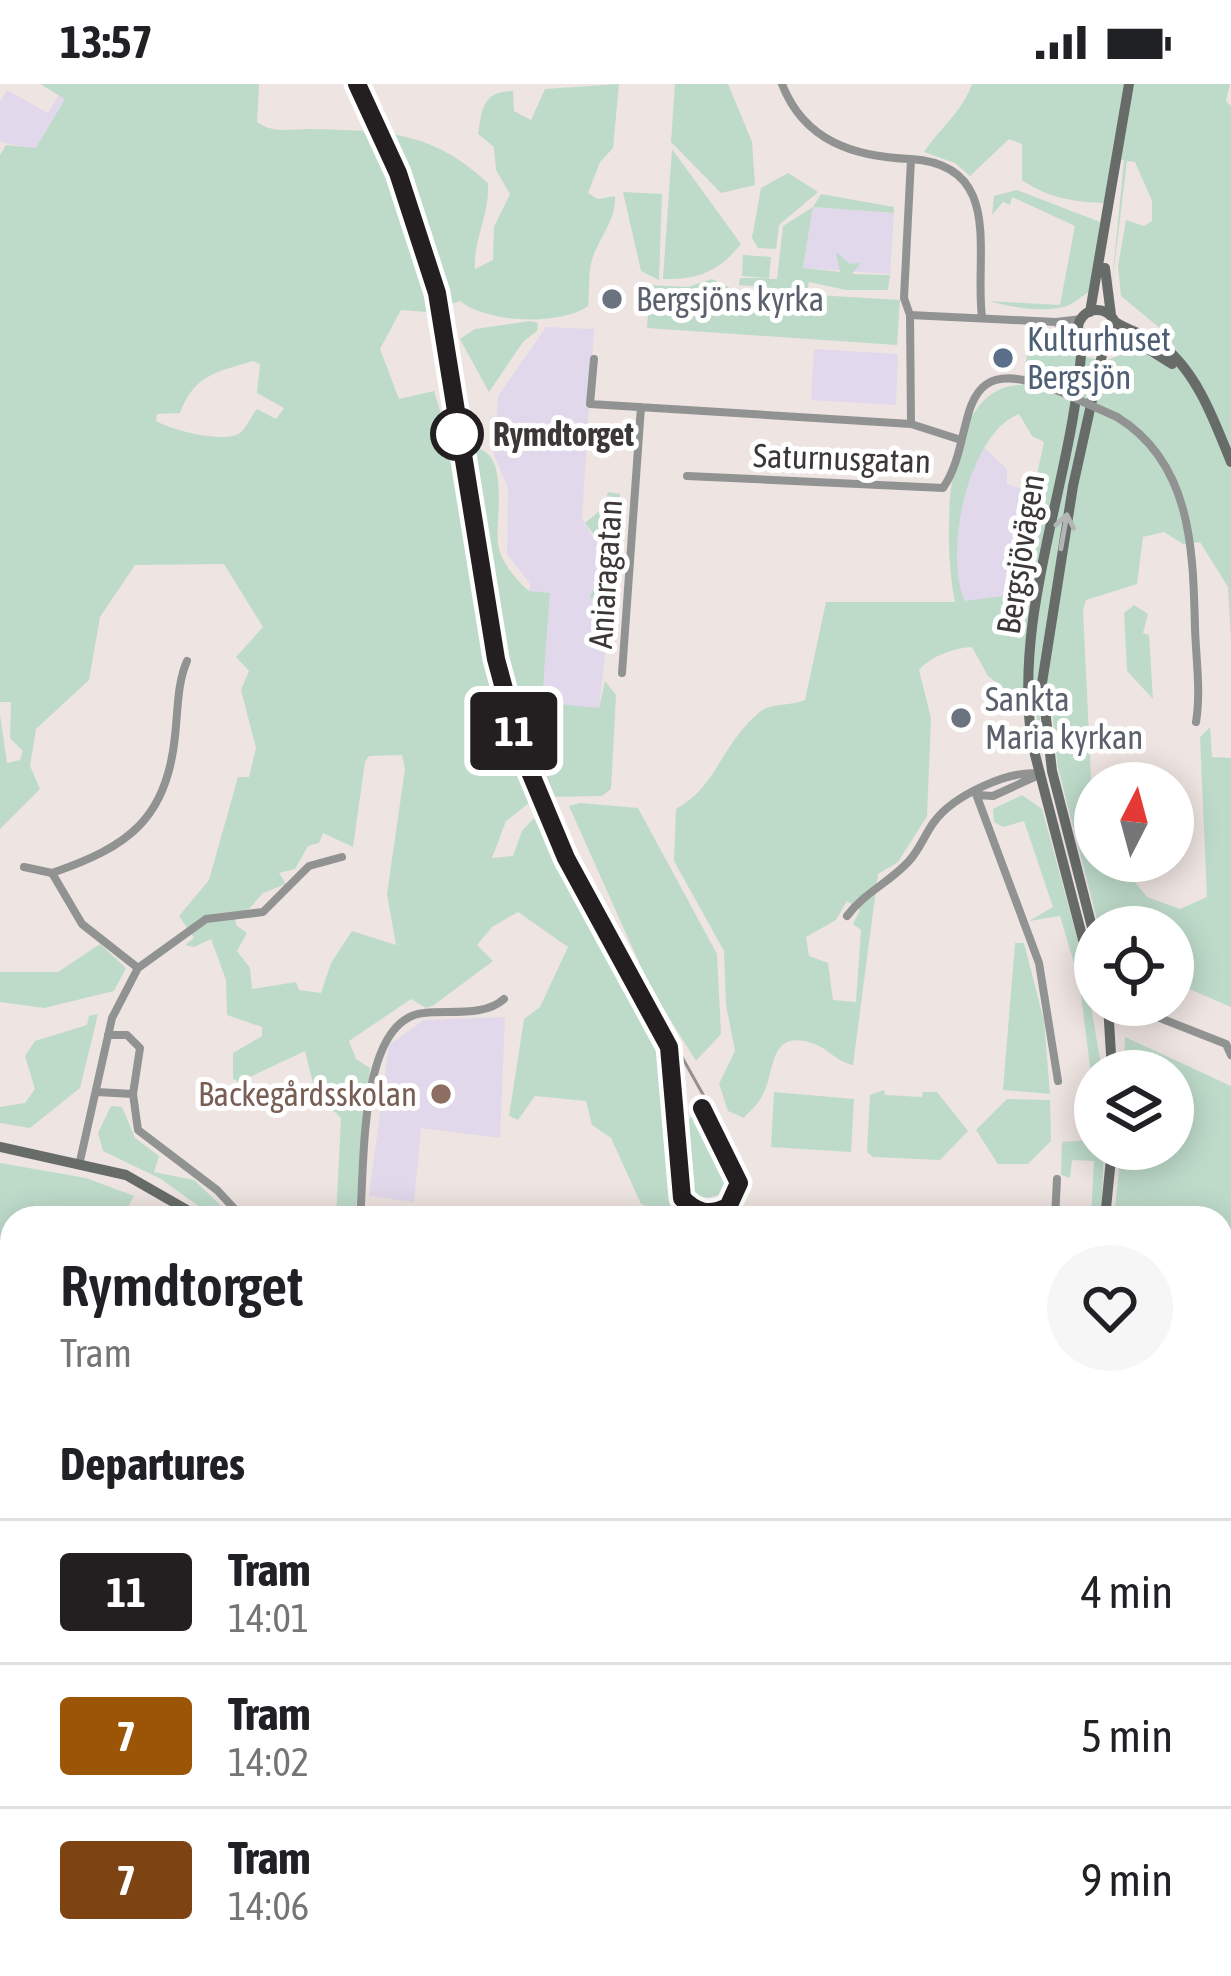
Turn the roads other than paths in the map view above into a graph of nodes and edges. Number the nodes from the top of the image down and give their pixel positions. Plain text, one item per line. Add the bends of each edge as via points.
1 (782, 84) edge
2 (1130, 84) edge
3 (911, 158) junction
4 (1104, 253) junction
5 (910, 315) junction
6 (982, 317) junction
7 (1112, 319) junction
8 (1083, 325) junction
9 (1108, 342) junction
10 (594, 359) dead end
11 (1181, 368) junction
12 (641, 407) junction
13 (911, 424) junction
14 (958, 439) junction
15 (1231, 462) edge
16 (687, 476) dead end
17 (187, 661) dead end
18 (622, 673) dead end
19 (1196, 722) dead end
20 (1032, 743) junction
21 (1046, 772) junction
22 (1017, 773) junction
23 (1020, 785) junction
24 (976, 794) junction
25 (1046, 797) junction
26 (342, 857) dead end
27 (24, 868) dead end
28 (52, 873) junction
29 (1074, 906) edge
30 (1085, 906) edge
31 (847, 916) dead end
32 (139, 968) junction
33 (504, 999) dead end
34 (1182, 1026) edge
35 (108, 1035) junction
36 (1231, 1059) edge
37 (1058, 1081) dead end
38 (96, 1092) junction
39 (133, 1094) junction
40 (0, 1148) edge
41 (80, 1161) junction
42 (1110, 1170) edge
43 (1058, 1179) dead end
44 (181, 1206) edge
45 (230, 1206) edge
46 (361, 1206) edge
47 (1056, 1206) edge
48 (1106, 1206) edge

1 - 3 street via 796,112 828,141 859,154
2 - 4 street, Bergsjövägen
3 - 5 street via 904,298
3 - 6 street via 957,173 974,197 982,221
4 - 7 street, Bergsjövägen
4 - 8 street, Bergsjövägen
5 - 6 street
5 - 13 street
6 - 8 street
7 - 8 street
7 - 9 street, Bergsjövägen
7 - 11 street via 1159,344
8 - 9 street via 1090,346
8 - 20 street, Bergsjövägen via 1034,622
9 - 11 street via 1145,347
21 -> 9 street, Bergsjövägen via 1045,645 1096,364
10 - 12 street via 590,404
11 - 15 street
12 - 13 street
12 - 18 street, Aniaragatan
13 - 14 street, Saturnusgatan
14 - 16 street, Saturnusgatan via 947,484 938,490
14 - 19 street, Saturnusgatan, bridge via 991,383 1026,378 1137,431 1167,469 1191,529
17 - 28 street via 173,761 154,811 114,847
20 - 21 street, Bergsjövägen
20 - 22 street
21 - 22 street
21 - 23 street
21 - 25 street, Bergsjövägen
21 - 30 street, Bergsjövägen
22 - 24 street
23 - 24 street
23 - 25 street
24 - 31 street via 944,810 907,864 861,895
24 - 37 street via 1039,963
25 - 29 street, Bergsjövägen
26 - 32 street via 309,866 263,912 206,919
27 - 28 street
28 - 32 street via 82,924
32 - 35 street
33 - 46 street via 493,1009 412,1015 385,1038 375,1065
34 - 36 street via 1226,1044
35 - 38 street
35 - 39 street via 127,1035 140,1048
38 - 39 street
38 - 41 street
39 - 45 street via 144,1137
40 - 41 street
41 - 44 street
42 - 48 street
43 - 47 street

